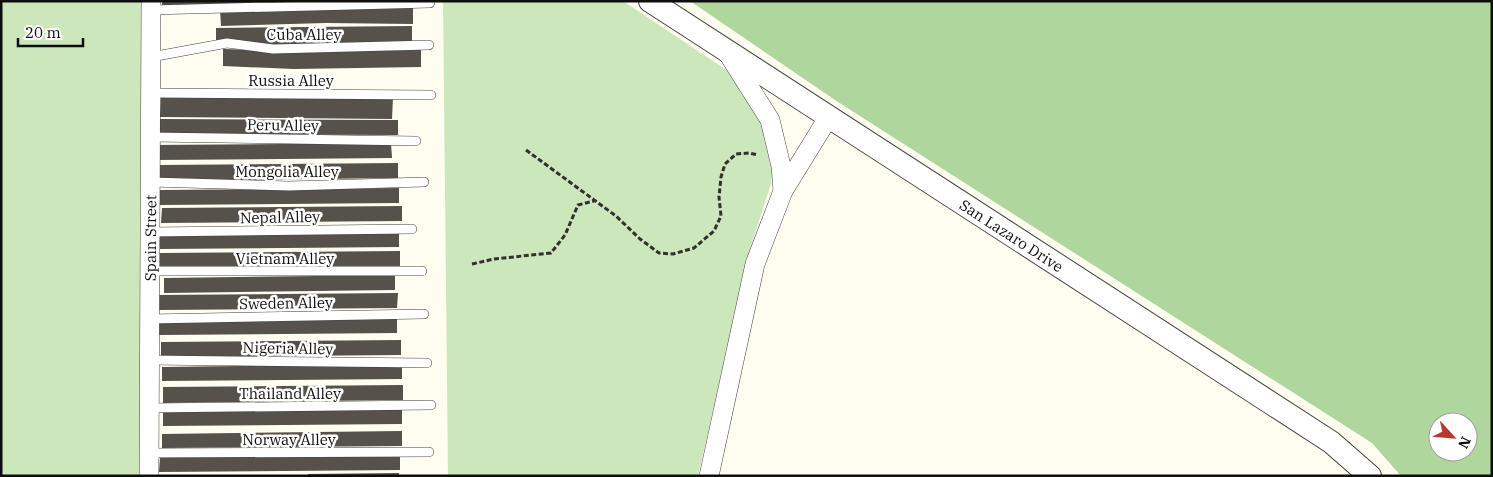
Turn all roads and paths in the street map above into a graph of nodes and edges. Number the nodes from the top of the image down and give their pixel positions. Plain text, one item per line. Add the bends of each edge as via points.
1 (650, 1) edge
2 (430, 3) dead end
3 (151, 6) edge
4 (429, 45) dead end
5 (727, 52) junction
6 (151, 57) junction
7 (151, 93) junction
8 (431, 95) dead end
9 (828, 118) junction
10 (150, 137) junction
11 (416, 142) dead end
12 (526, 150) dead end
13 (781, 166) junction
14 (150, 182) junction
15 (424, 182) dead end
16 (783, 191) junction
17 (595, 201) junction
18 (412, 229) dead end
19 (149, 232) junction
20 (472, 264) dead end
21 (149, 271) junction
22 (422, 271) dead end
23 (424, 314) dead end
24 (149, 319) junction
25 (149, 360) junction
26 (427, 363) dead end
27 (430, 405) dead end
28 (149, 408) junction
29 (429, 452) dead end
30 (149, 453) junction
31 (149, 476) edge
32 (709, 476) edge
33 (1370, 476) edge

1 - 5 street, San Lazaro Drive
2 - 3 lane
3 - 6 street, Spain Street
4 - 6 lane, Cuba Alley via 273,49 227,42
5 - 9 street, San Lazaro Drive
5 - 13 street via 770,120
6 - 7 street, Spain Street
7 - 8 lane, Russia Alley
7 - 10 street, Spain Street
9 - 16 street
9 - 33 street, San Lazaro Drive via 1331,442
10 - 11 lane, Peru Alley
10 - 14 street, Spain Street
12 - 17 path
13 - 16 street
13 - 17 path via 765,157 736,154 725,164 720,177 721,216 714,231 694,248 672,254 659,253
14 - 15 lane, Mongolia Alley via 289,186
14 - 19 street, Spain Street
16 - 32 street via 755,264
17 - 20 path via 578,205 565,235 551,253
18 - 19 lane, Nepal Alley
19 - 21 street, Spain Street
21 - 22 lane, Vietnam Alley
21 - 24 street, Spain Street
23 - 24 lane, Sweden Alley
24 - 25 street, Spain Street
25 - 26 lane, Nigeria Alley
25 - 28 street, Spain Street
27 - 28 lane, Thailand Alley
28 - 30 street, Spain Street
29 - 30 lane, Norway Alley
30 - 31 street, Spain Street

